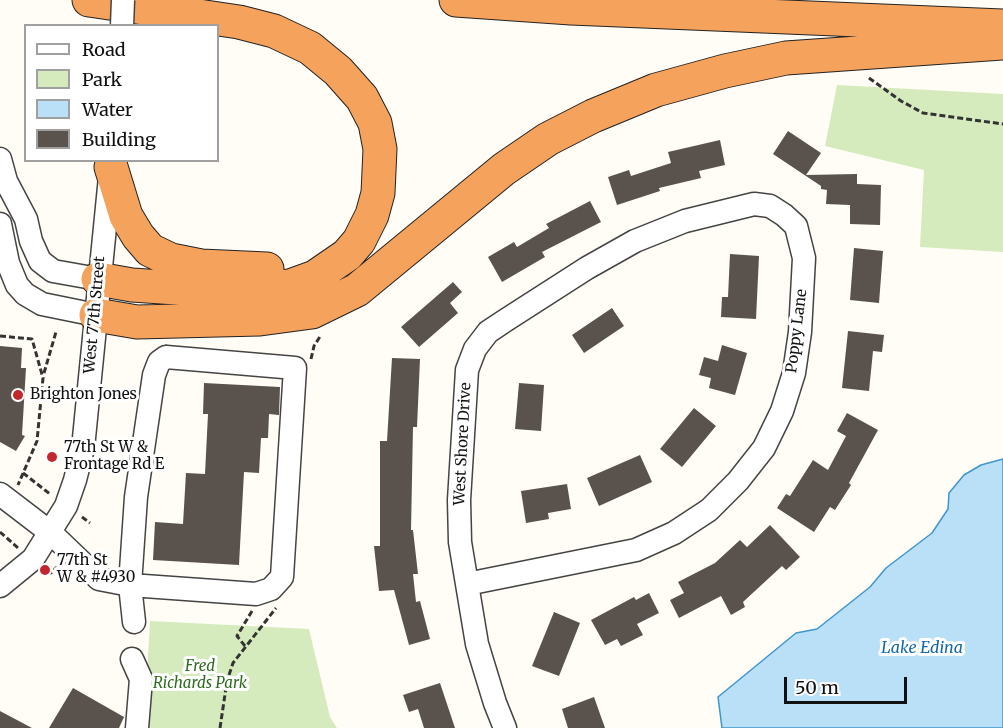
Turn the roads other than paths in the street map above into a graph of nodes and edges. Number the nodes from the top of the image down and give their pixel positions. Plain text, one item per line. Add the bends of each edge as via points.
1 (89, 0) edge
2 (123, 0) edge
3 (456, 0) edge
4 (122, 24) edge
5 (1003, 26) edge
6 (1003, 43) edge
7 (111, 164) edge
8 (3, 170) edge
9 (737, 207) joint
10 (0, 222) edge
11 (347, 255) junction
12 (98, 279) junction
13 (96, 315) junction
14 (5, 498) edge
15 (51, 533) junction
16 (467, 584) junction
17 (130, 585) junction
18 (0, 586) edge
19 (135, 622) dead end
20 (132, 659) dead end
21 (137, 728) edge
22 (505, 728) edge

1 - 11 highway via 239,22 274,31 309,48 338,71 363,98 375,123 380,149 380,178 372,215 359,242
2 - 4 street, bridge
3 - 5 highway
6 - 13 highway via 786,58 656,90 548,139 504,169 357,290 312,312 260,319 136,322
7 - 11 highway via 126,216 138,236 150,250 171,260 201,266 269,269 318,256
7 - 12 street, West 77th Street
8 - 10 street
8 - 12 street via 40,261 53,271
9 - 16 street, West Shore Drive via 685,221 587,268 488,332 475,349 467,370 459,500
9 - 16 street, Poppy Lane via 770,206 784,215 796,226 804,258 794,373 764,448 709,510 674,533 636,550
10 - 13 street via 8,262 25,294 42,304
11 - 12 highway via 315,277 263,291 132,285
12 - 13 street, West 77th Street
13 - 15 street, West 77th Street via 83,448 66,506
14 - 15 street
15 - 17 street via 99,579
15 - 18 street, West 77th Street via 33,559
16 - 22 street, West Shore Drive via 477,644
17 - 17 street via 136,497 159,362 166,357 295,368 282,577 271,589 256,594
17 - 19 street
20 - 21 street via 141,679

